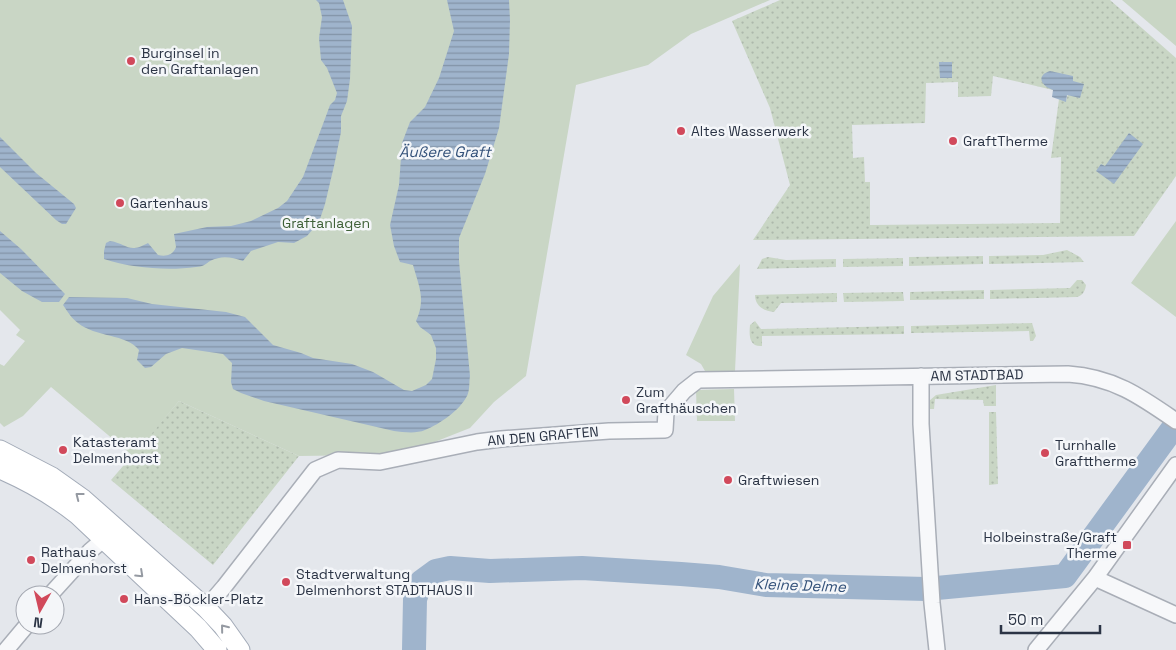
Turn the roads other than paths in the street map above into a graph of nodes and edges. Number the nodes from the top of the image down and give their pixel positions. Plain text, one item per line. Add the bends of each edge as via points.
1 (921, 376) junction
2 (1176, 421) edge
3 (0, 450) edge
4 (1176, 465) edge
5 (0, 469) edge
6 (110, 534) junction
7 (1095, 578) junction
8 (59, 585) edge
9 (206, 608) junction
10 (1176, 615) edge
11 (19, 635) edge
12 (6, 650) edge
13 (217, 650) edge
14 (240, 650) edge
15 (937, 650) edge
16 (1036, 650) edge

1 - 2 street, AM STADTBAD via 1087,375 1129,390
1 - 9 street, AN DEN GRAFTEN via 698,380 666,412 665,430 501,439 380,462 338,460 315,470
1 - 15 street, AM STADTBAD
6 -> 3 main road via 83,499 60,482
4 - 7 street
5 - 6 main road via 25,480
6 - 8 street
6 - 9 main road
6 -> 13 main road
7 - 10 street
7 - 16 street
14 -> 9 main road
11 - 12 street

